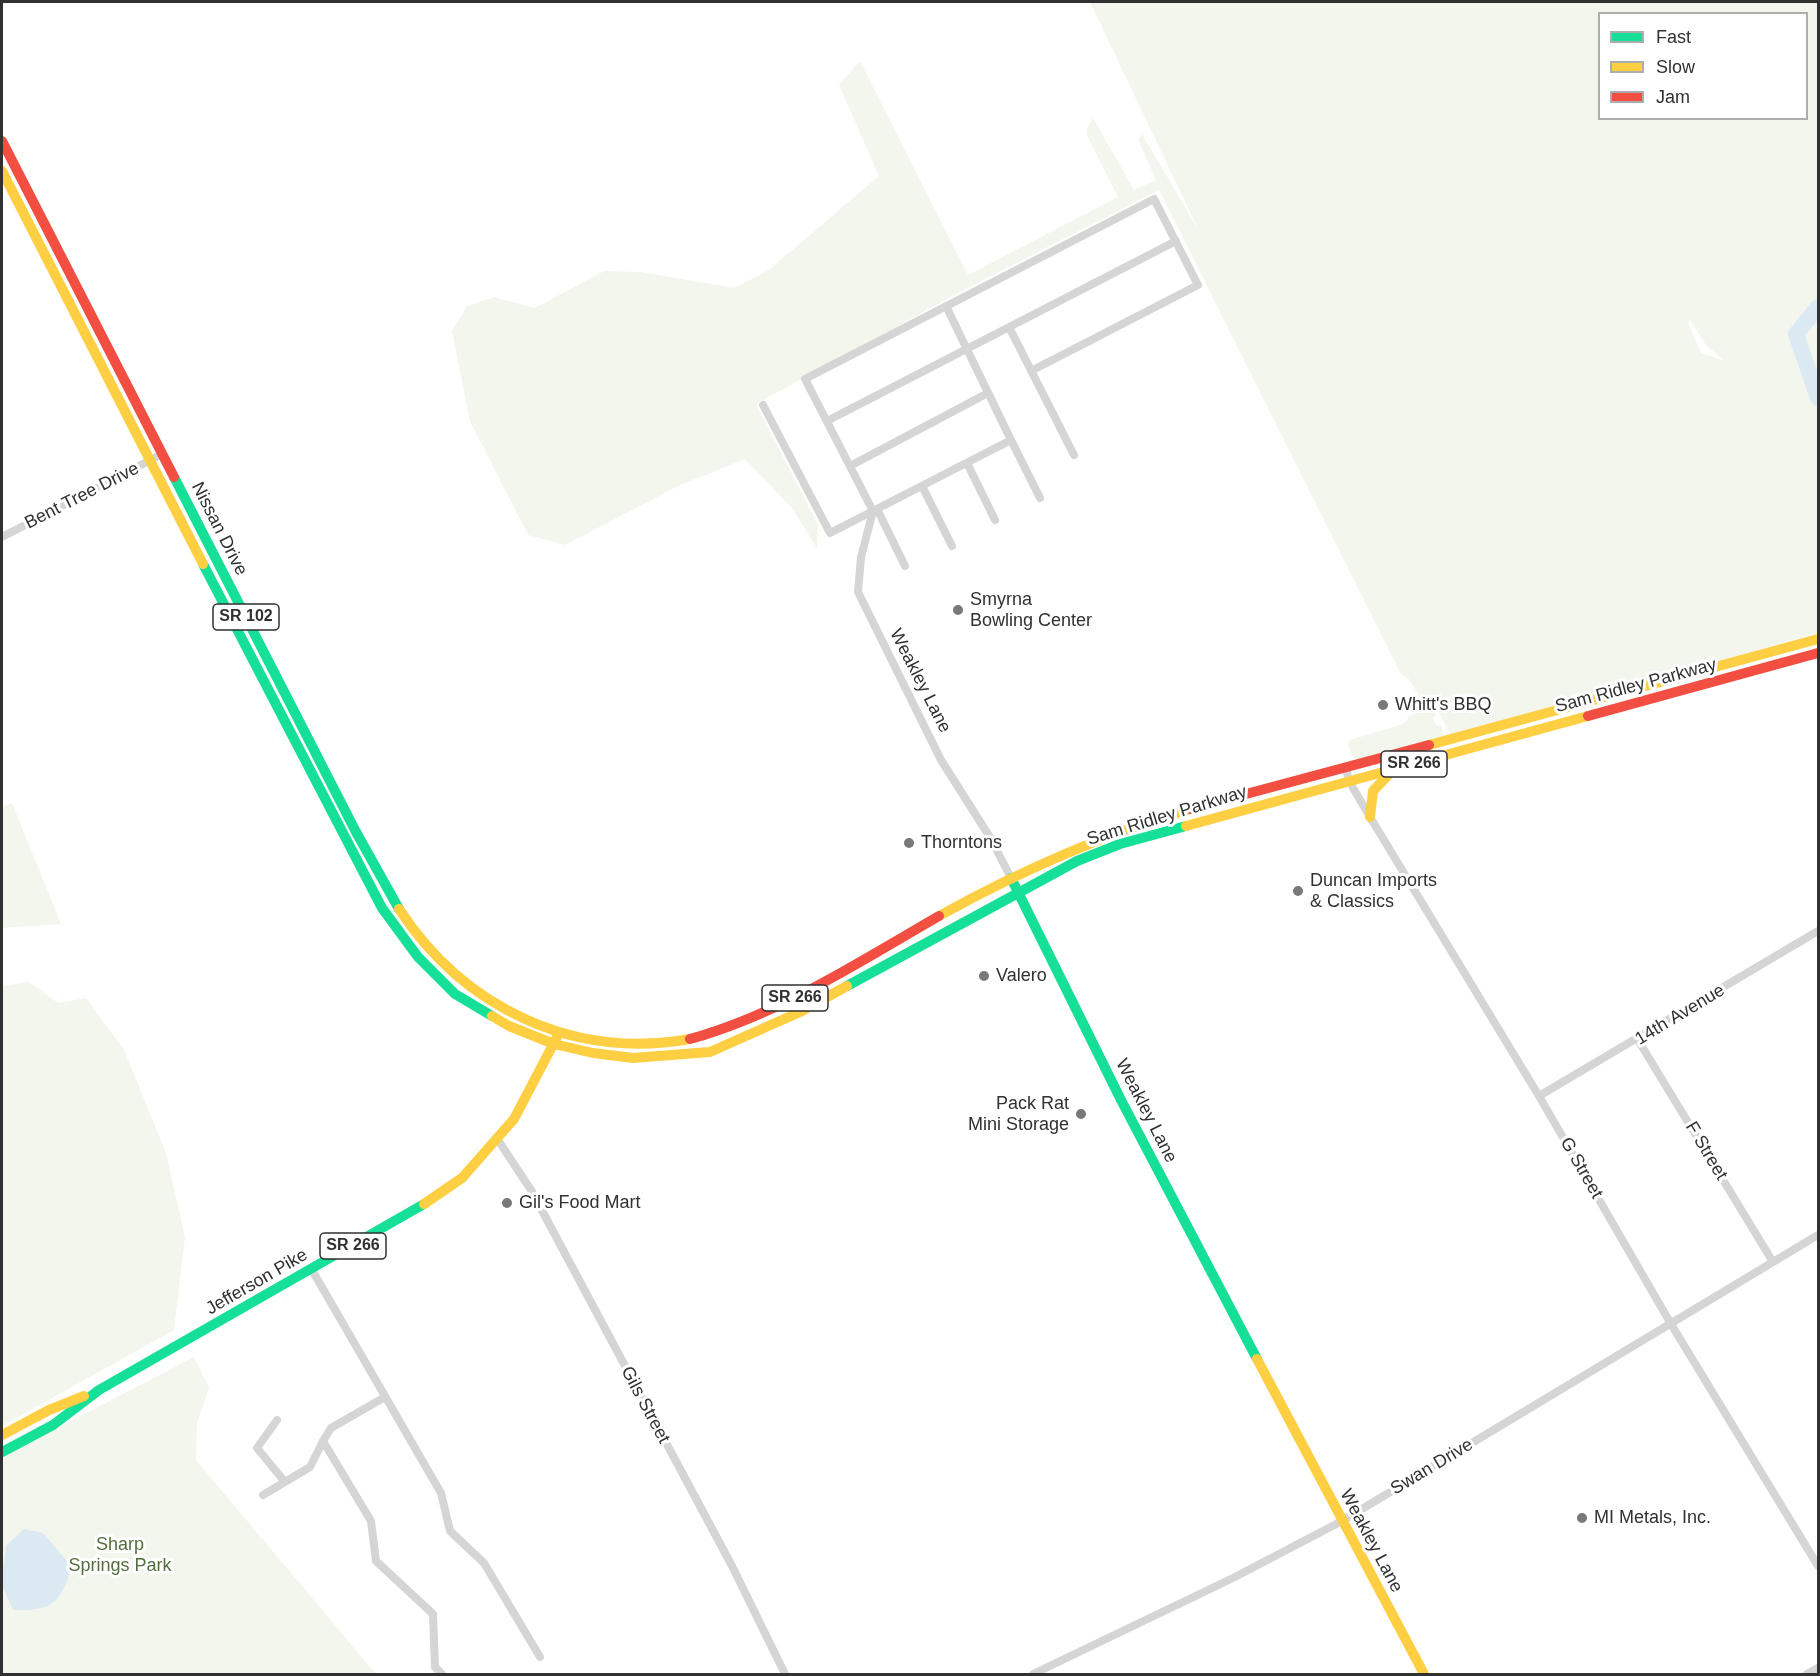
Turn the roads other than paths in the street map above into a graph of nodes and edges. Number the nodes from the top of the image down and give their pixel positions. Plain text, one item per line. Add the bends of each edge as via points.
1 (2, 141) edge
2 (2, 171) edge
3 (1176, 241) junction
4 (946, 306) junction
5 (1009, 327) junction
6 (967, 350) junction
7 (1031, 371) junction
8 (988, 393) junction
9 (763, 405) dead end
10 (827, 421) junction
11 (1011, 440) junction
12 (162, 454) junction
13 (1074, 455) dead end
14 (150, 461) junction
15 (967, 463) junction
16 (850, 466) junction
17 (922, 486) junction
18 (1040, 498) dead end
19 (875, 510) junction
20 (995, 520) dead end
21 (2, 537) edge
22 (952, 546) dead end
23 (905, 566) dead end
24 (1818, 639) edge
25 (1818, 653) edge
26 (1346, 768) junction
27 (1397, 768) junction
28 (1349, 782) junction
29 (1370, 817) junction
30 (1011, 878) junction
31 (1018, 893) junction
32 (1818, 931) edge
33 (556, 1038) junction
34 (1638, 1040) junction
35 (1539, 1096) junction
36 (498, 1140) junction
37 (1818, 1235) edge
38 (1773, 1263) junction
39 (312, 1269) junction
40 (1671, 1324) junction
41 (99, 1390) junction
42 (385, 1397) junction
43 (277, 1420) dead end
44 (2, 1434) edge
45 (323, 1440) junction
46 (2, 1452) edge
47 (285, 1482) junction
48 (264, 1495) dead end
49 (1342, 1521) junction
50 (1818, 1566) edge
51 (540, 1657) dead end
52 (1818, 1668) edge
53 (442, 1674) edge
54 (785, 1674) edge
55 (1034, 1674) edge
56 (1424, 1674) edge
57 (1807, 1674) edge

1 - 12 main road, Nissan Drive / SR 102
2 - 14 main road, Nissan Drive / SR 102
3 - 4 street via 1154,199
3 - 5 street
3 - 7 street via 1198,285
4 - 6 street
4 - 10 street via 806,379
5 - 6 street
5 - 7 street
6 - 8 street
6 - 10 street
7 - 13 street
8 - 11 street
8 - 16 street
9 - 19 street via 830,533
10 - 16 street
11 - 15 street
11 - 18 street
12 - 14 street, Bent Tree Drive
12 - 33 main road, Nissan Drive / SR 102 via 356,832 410,925 463,981
14 - 21 street, Bent Tree Drive
14 - 33 main road, Nissan Drive / SR 102 via 382,908 418,957 455,994 509,1026
15 - 17 street
15 - 20 street
16 - 19 street
17 - 19 street
17 - 22 street
19 - 23 street
19 - 30 street, Weakley Lane via 861,558 858,592 942,760
24 - 26 main road, Sam Ridley Parkway / SR 266
25 - 27 main road, Sam Ridley Parkway / SR 266
26 - 28 street, G Street
26 - 30 main road, Sam Ridley Parkway / SR 266 via 1143,823 1088,842
27 - 28 main road, Sam Ridley Parkway / SR 266
27 - 29 main road via 1378,781 1371,792
28 - 29 street, G Street
28 - 31 main road, Sam Ridley Parkway / SR 266 via 1120,844 1077,861
29 - 35 street, G Street
30 - 31 main road, Weakley Lane
30 - 33 main road, Sam Ridley Parkway / SR 266 via 769,1012 708,1036 668,1044 630,1045
31 - 33 main road, Sam Ridley Parkway / SR 266 via 800,1012 710,1052 633,1058 593,1053
31 - 49 main road, Weakley Lane via 1121,1100
32 - 34 street, 14th Avenue
33 - 36 main road, Jefferson Pike / SR 266 via 526,1100
34 - 35 street, 14th Avenue
34 - 38 street, F Street
35 - 40 street, G Street
36 - 39 main road, Jefferson Pike / SR 266 via 462,1178 439,1195
36 - 54 street, Gils Street via 531,1190 732,1566
37 - 38 street, Swan Drive
38 - 40 street, Swan Drive
39 - 41 main road, Jefferson Pike / SR 266
39 - 42 street
40 - 49 street, Swan Drive
40 - 50 street, G Street
41 - 44 main road, Jefferson Pike / SR 266
41 - 46 main road, Jefferson Pike via 53,1425
42 - 45 street via 331,1428
42 - 51 street via 441,1493 450,1531 484,1563
43 - 47 street via 257,1448
45 - 47 street via 310,1467
45 - 53 street via 371,1521 376,1561 433,1614 435,1667
47 - 48 street
49 - 55 street, Swan Drive via 1228,1581
49 - 56 main road, Weakley Lane
52 - 57 street

